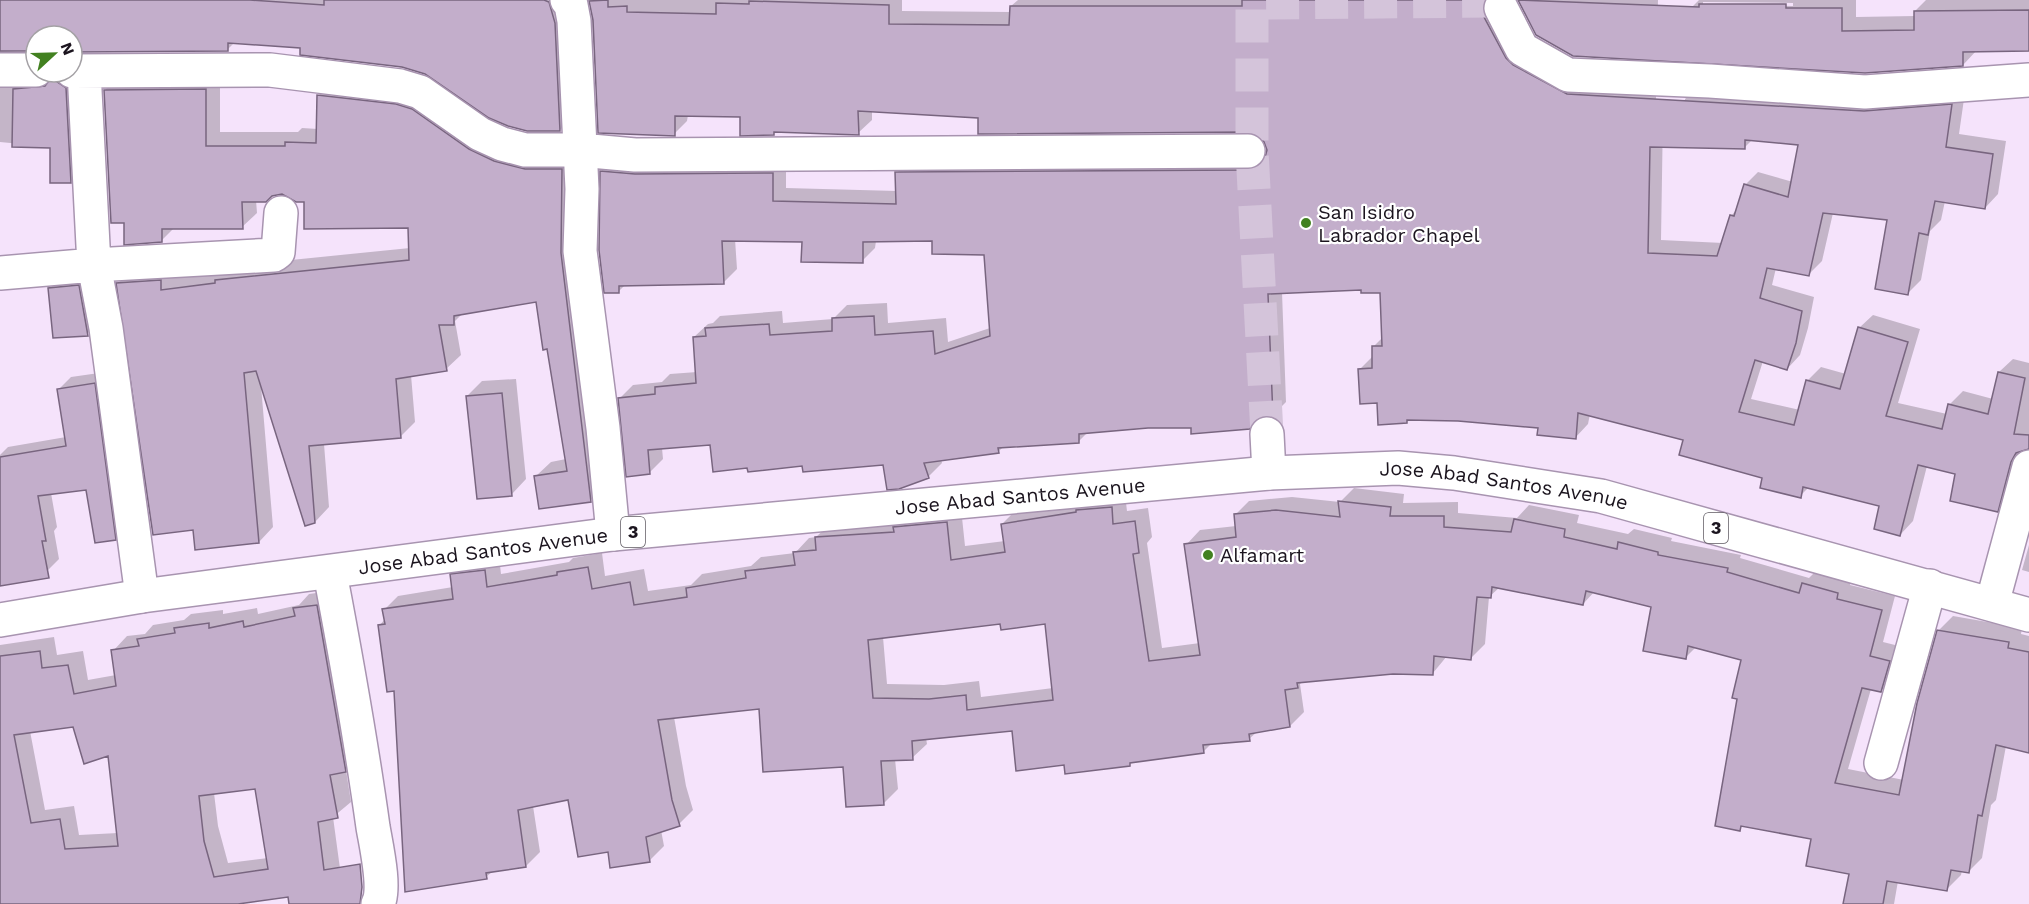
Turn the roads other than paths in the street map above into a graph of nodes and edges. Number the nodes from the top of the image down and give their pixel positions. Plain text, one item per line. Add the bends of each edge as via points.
1 (567, 0) edge
2 (1502, 8) dead end
3 (0, 70) edge
4 (24, 70) edge
5 (84, 71) edge
6 (2029, 80) edge
7 (79, 84) edge
8 (580, 150) junction
9 (1248, 151) dead end
10 (281, 213) dead end
11 (94, 265) junction
12 (0, 273) edge
13 (1267, 434) tunnel mouth
14 (2029, 467) edge
15 (1269, 473) junction
16 (613, 534) junction
17 (330, 573) junction
18 (1930, 586) junction
19 (142, 596) junction
20 (1992, 604) junction
21 (2029, 615) edge
22 (0, 620) edge
23 (1881, 763) dead end
24 (378, 904) edge

1 - 8 main road via 574,21
2 - 6 main road via 1522,49 1568,75 1865,92
3 - 4 main road
5 - 8 main road via 270,70 390,85 420,92 480,134 502,144 525,150
7 - 11 main road
8 - 9 main road via 635,155
8 - 16 main road via 580,251
10 - 11 main road via 278,252 274,255
11 - 12 main road
11 - 19 main road
13 - 15 main road
14 - 20 main road
15 - 16 main road, Jose Abad Santos Avenue / 3
15 - 18 main road, Jose Abad Santos Avenue / 3 via 1398,468 1556,488 1601,496
16 - 17 main road, Jose Abad Santos Avenue / 3
17 - 19 main road, Jose Abad Santos Avenue / 3
17 - 24 main road via 357,710 379,871
18 - 20 main road, Jose Abad Santos Avenue / 3
18 - 23 main road
19 - 22 main road, Jose Abad Santos Avenue / 3
20 - 21 main road, Jose Abad Santos Avenue / 3

